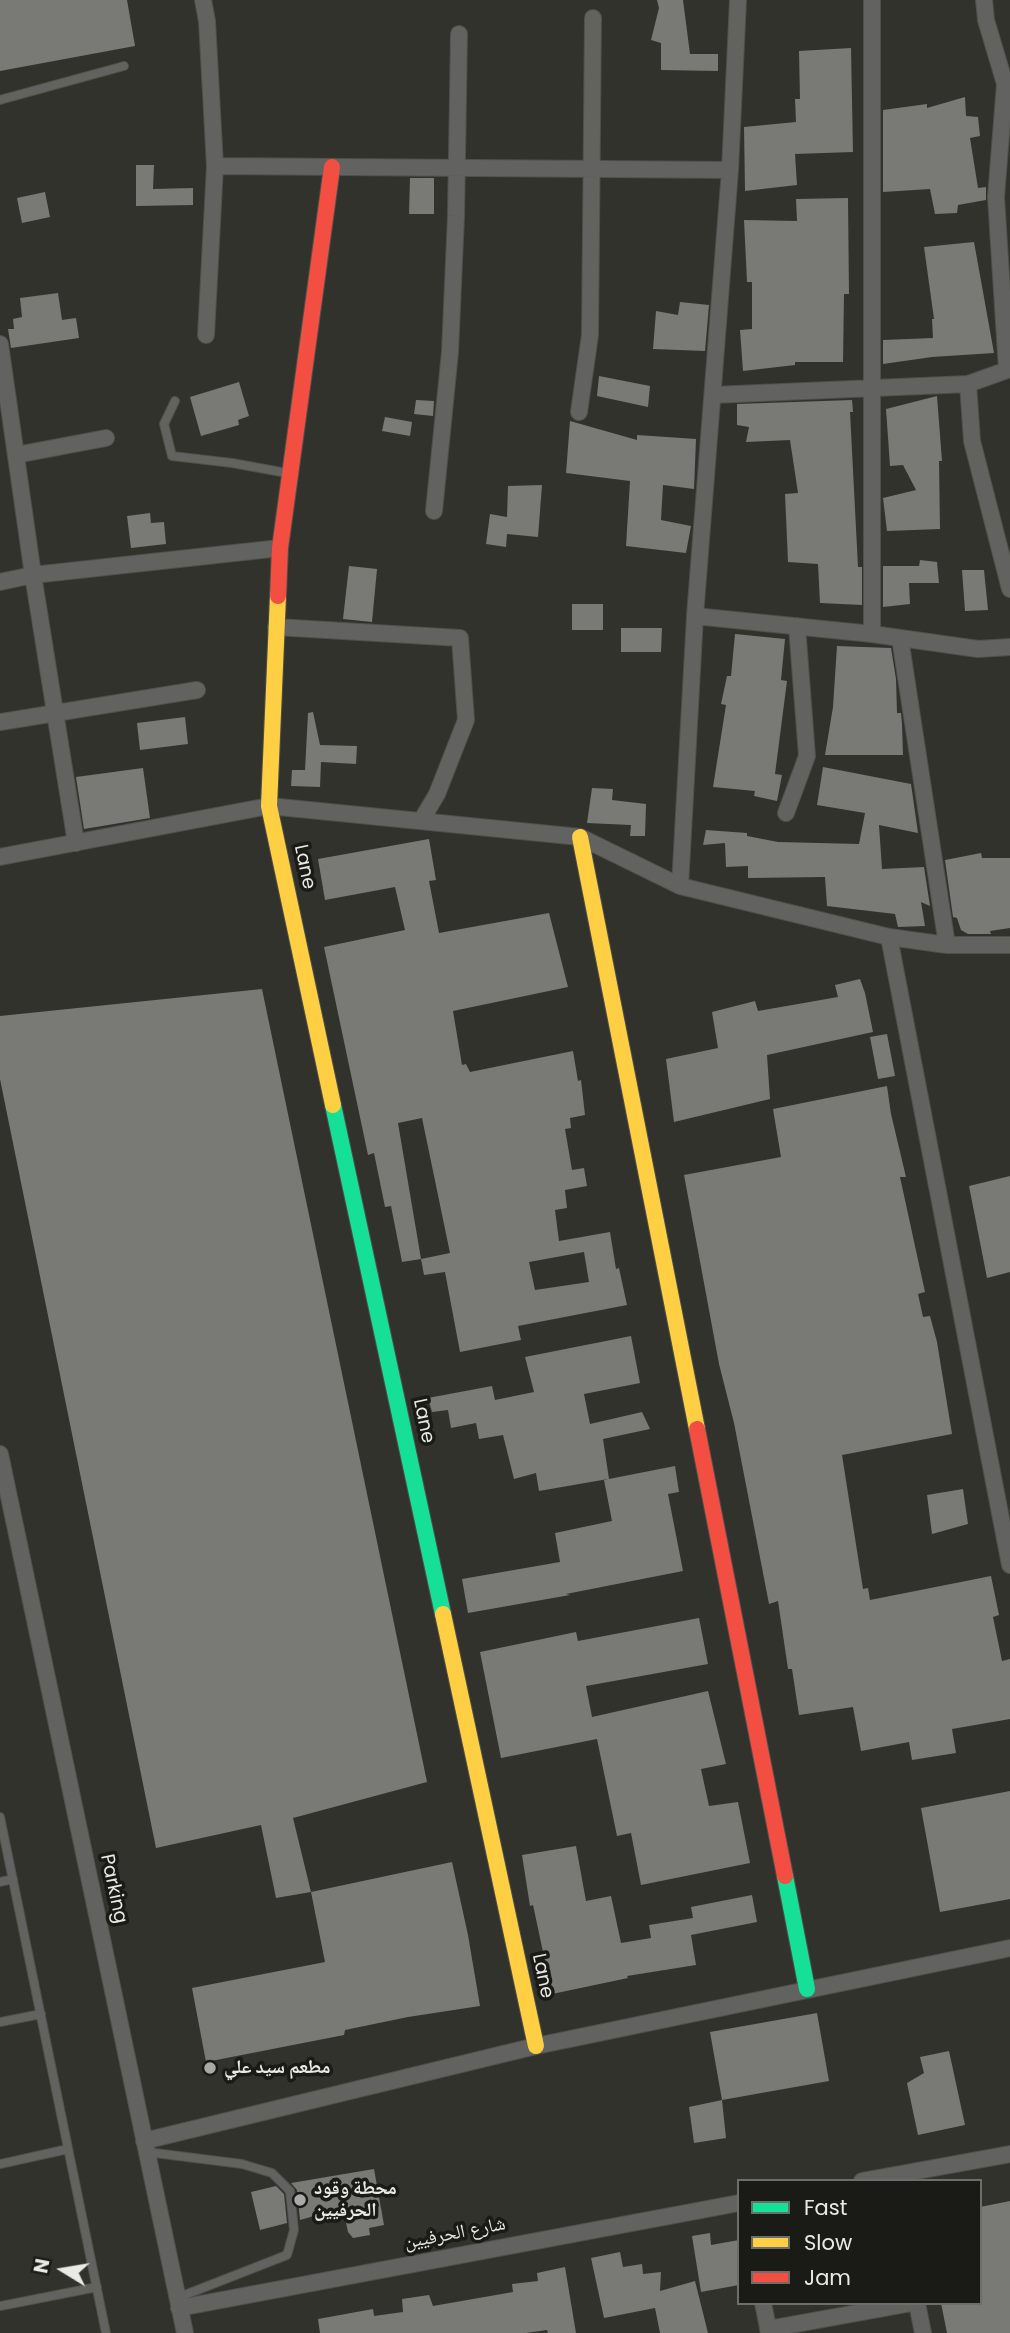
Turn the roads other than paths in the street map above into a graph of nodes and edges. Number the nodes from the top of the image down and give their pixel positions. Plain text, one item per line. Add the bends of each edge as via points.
1 (203, 0) edge
2 (738, 0) edge
3 (872, 0) edge
4 (984, 0) edge
5 (593, 18) dead end
6 (458, 34) dead end
7 (124, 66) dead end
8 (1008, 87) edge
9 (0, 100) edge
10 (215, 166) junction
11 (332, 167) junction
12 (457, 168) junction
13 (593, 169) junction
14 (730, 170) junction
15 (206, 335) dead end
16 (0, 344) edge
17 (1008, 369) edge
18 (968, 384) junction
19 (872, 387) junction
20 (713, 396) junction
21 (175, 401) dead end
22 (579, 412) dead end
23 (106, 438) dead end
24 (16, 455) junction
25 (290, 473) junction
26 (434, 511) dead end
27 (279, 548) junction
28 (33, 575) junction
29 (0, 582) edge
30 (1010, 589) edge
31 (695, 616) junction
32 (797, 626) junction
33 (276, 627) junction
34 (872, 634) junction
35 (900, 638) junction
36 (1010, 647) edge
37 (197, 690) dead end
38 (55, 712) junction
39 (0, 722) edge
40 (269, 806) junction
41 (786, 813) dead end
42 (421, 821) junction
43 (580, 837) junction
44 (76, 843) junction
45 (0, 857) edge
46 (680, 886) junction
47 (889, 937) junction
48 (947, 944) junction
49 (1010, 945) edge
50 (0, 1454) edge
51 (1010, 1565) edge
52 (0, 1817) edge
53 (13, 1879) junction
54 (0, 1882) edge
55 (1010, 1948) edge
56 (807, 1989) junction
57 (41, 2014) junction
58 (0, 2022) edge
59 (536, 2046) junction
60 (146, 2147) junction
61 (68, 2150) junction
62 (1010, 2154) edge
63 (0, 2164) edge
64 (873, 2179) edge
65 (737, 2203) edge
66 (97, 2287) junction
67 (178, 2303) junction
68 (0, 2305) edge
69 (763, 2305) edge
70 (904, 2305) edge
71 (915, 2305) edge
72 (769, 2331) edge
73 (106, 2333) edge
74 (185, 2333) edge
75 (923, 2333) edge

1 - 10 street
2 - 14 street
3 - 19 street
4 - 8 street
5 - 13 street
6 - 12 street
7 - 9 lane
8 - 17 street via 996,197
10 - 11 street
10 - 15 street
11 - 12 street
11 - 25 street, Lane
12 - 13 street
12 - 26 street via 450,352
13 - 14 street
13 - 22 street via 590,335
14 - 20 street
16 - 24 street
17 - 18 street
18 - 19 street
18 - 30 street via 972,441
19 - 20 street
19 - 34 street
20 - 31 street
21 - 25 lane via 164,424 172,456
23 - 24 street
24 - 28 street
25 - 27 street, Lane
27 - 28 street
27 - 33 street, Lane
28 - 29 street
28 - 38 street
31 - 32 street
31 - 46 street
32 - 34 street
32 - 41 street via 807,756
33 - 40 street, Lane
33 - 42 street via 460,638 466,720 438,794
34 - 35 street
35 - 36 street via 978,649
35 - 48 street
37 - 38 street
38 - 39 street
38 - 44 street
40 - 42 street
40 - 44 street
40 - 59 street, Lane
42 - 43 street
43 - 46 street
43 - 56 street
44 - 45 street
46 - 47 street
47 - 48 street
47 - 51 street
48 - 49 street
50 - 60 street, Parking
52 - 53 lane
53 - 54 lane
53 - 57 lane
55 - 56 street
56 - 59 street
57 - 58 lane
57 - 61 lane
59 - 60 street
60 - 67 street, Parking
60 - 67 lane via 272,2173 290,2191 294,2230 287,2255
61 - 63 lane
61 - 66 lane
62 - 64 street
65 - 67 street, شارع الحرفيين
66 - 68 lane
66 - 73 lane
67 - 74 street, Parking
69 - 72 street
70 - 72 street
71 - 75 street

